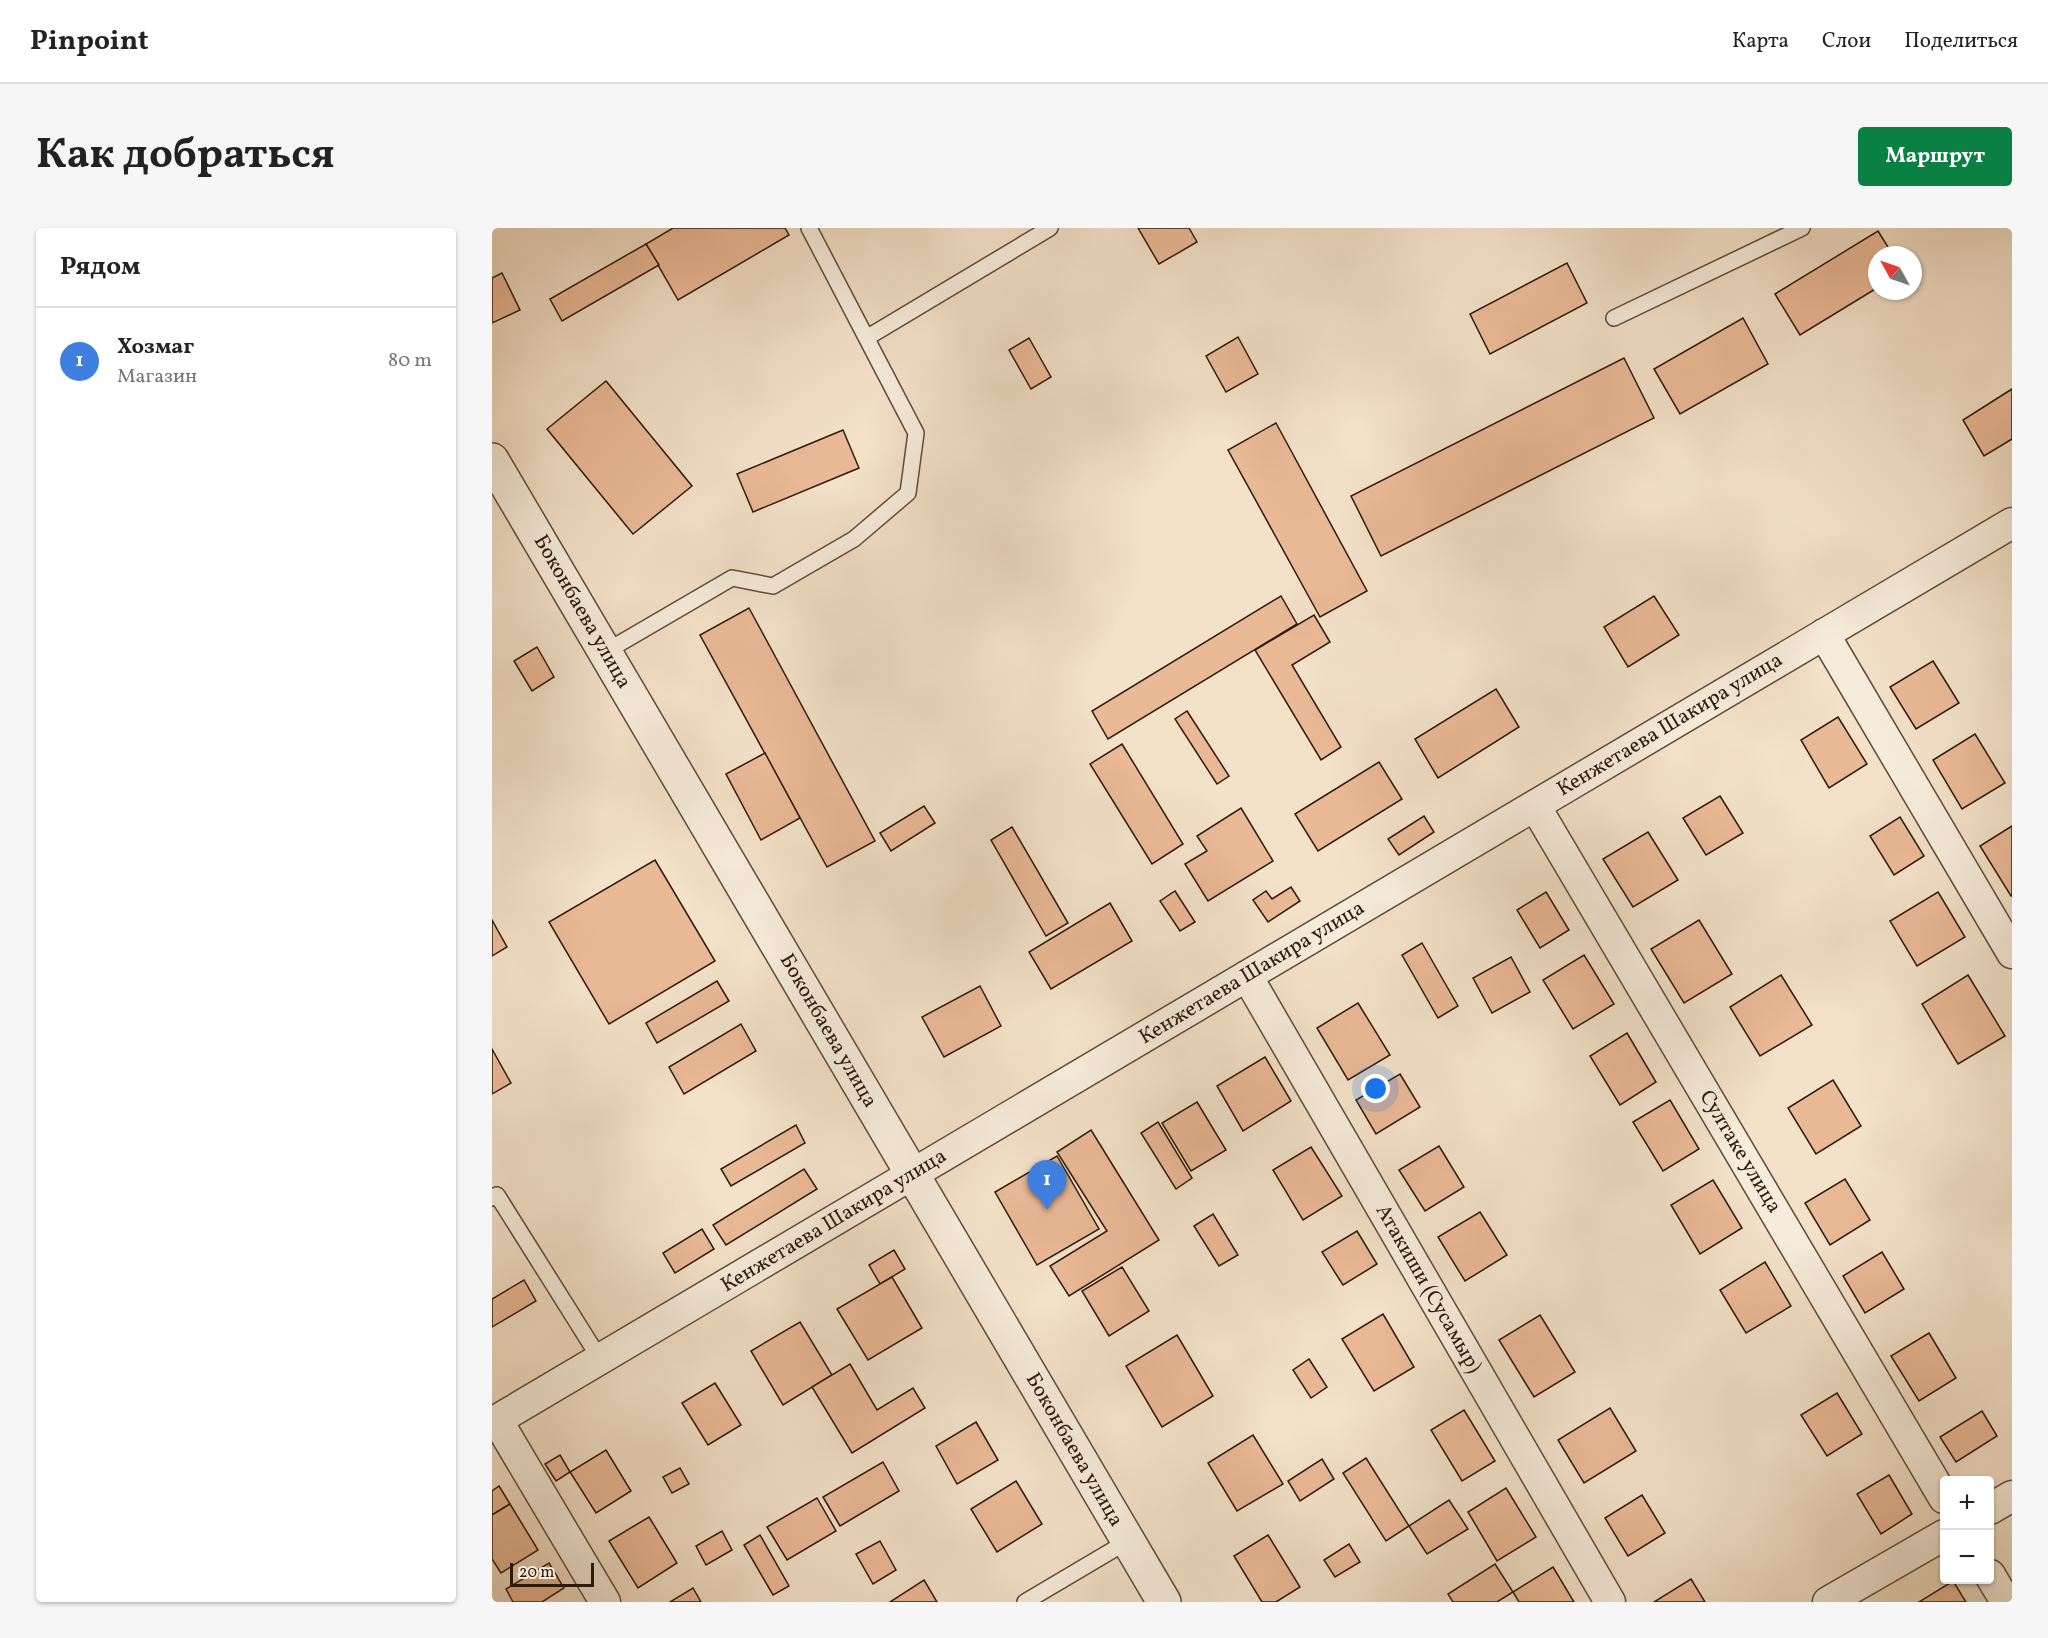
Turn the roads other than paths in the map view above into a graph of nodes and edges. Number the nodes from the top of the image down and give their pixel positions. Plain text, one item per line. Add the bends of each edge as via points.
1 (809, 228) edge
2 (1050, 228) edge
3 (1802, 228) edge
4 (1614, 318) dead end
5 (868, 337) junction
6 (492, 460) edge
7 (2012, 523) edge
8 (1824, 634) junction
9 (605, 652) junction
10 (1535, 806) junction
11 (2012, 953) edge
12 (1247, 976) junction
13 (912, 1174) junction
14 (492, 1198) edge
15 (600, 1359) junction
16 (494, 1421) edge
17 (1940, 1491) edge
18 (2012, 1496) edge
19 (1994, 1506) edge
20 (1940, 1537) edge
21 (1128, 1542) junction
22 (1994, 1583) edge
23 (605, 1602) edge
24 (1025, 1602) edge
25 (1164, 1602) edge
26 (1610, 1602) edge
27 (1828, 1602) edge
28 (2006, 1602) edge

1 - 5 lane
2 - 5 lane
3 - 4 lane
5 - 9 lane via 916,433 908,493 854,539 772,586 732,578
6 - 9 street, Боконбаева улица
7 - 8 street, Кенжетаева Шакира улица
8 - 10 street, Кенжетаева Шакира улица
8 - 11 street
9 - 13 street, Боконбаева улица
10 - 12 street, Кенжетаева Шакира улица
10 - 17 street, Султаке улица
12 - 13 street, Кенжетаева Шакира улица
12 - 26 street, Атакиши (Сусамыр)
13 - 15 street, Кенжетаева Шакира улица
13 - 21 street, Боконбаева улица
14 - 15 lane via 497,1195
15 - 16 street, Кенжетаева Шакира улица
16 - 23 street
18 - 19 street
20 - 27 street
21 - 24 lane
21 - 25 street, Боконбаева улица
22 - 28 street

